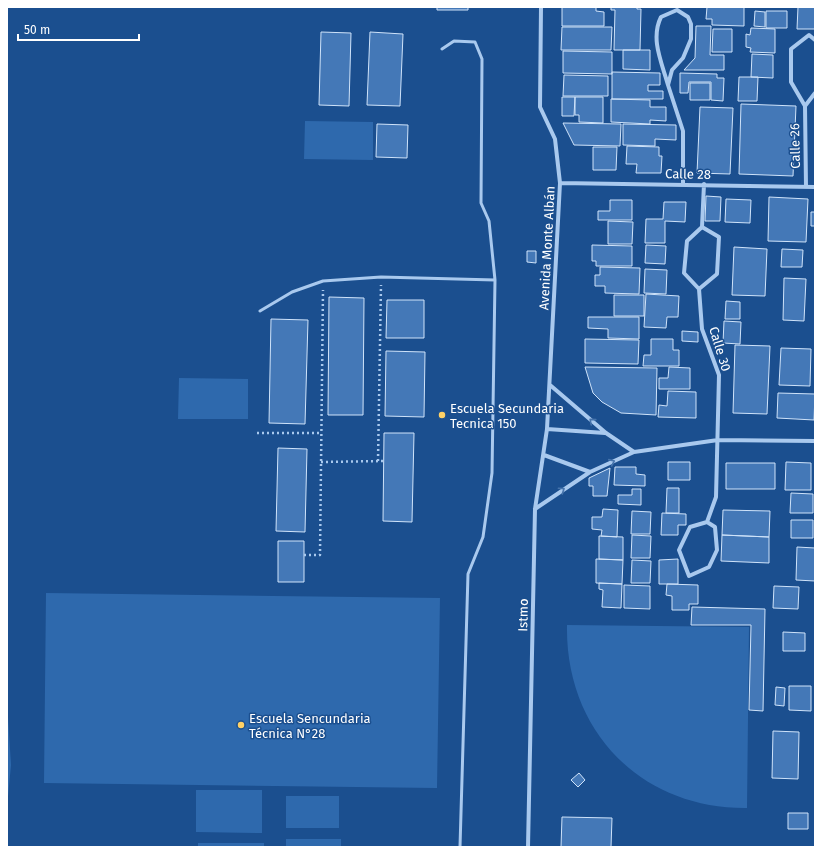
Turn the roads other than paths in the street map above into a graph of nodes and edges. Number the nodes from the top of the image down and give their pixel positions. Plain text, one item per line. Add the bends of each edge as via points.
1 (541, 7) edge
2 (815, 40) edge
3 (442, 49) dead end
4 (668, 85) junction
5 (815, 93) edge
6 (805, 106) junction
7 (560, 183) junction
8 (683, 184) junction
9 (704, 184) junction
10 (806, 187) junction
11 (815, 187) edge
12 (702, 227) junction
13 (495, 280) junction
14 (699, 289) junction
15 (260, 311) dead end
16 (550, 385) junction
17 (547, 429) junction
18 (606, 433) junction
19 (718, 440) junction
20 (815, 441) edge
21 (634, 452) junction
22 (544, 456) junction
23 (590, 472) junction
24 (535, 509) junction
25 (707, 522) junction
26 (460, 847) edge
27 (528, 847) edge

1 - 7 street, Avenida Monte Albán via 540,107 555,139
2 - 6 street, Calle 26 via 809,34 791,50 791,82
3 - 13 lane via 454,41 475,42 482,59 481,203 489,221
4 - 4 street via 672,70 683,58 692,40 688,17 677,10 661,17 656,28 657,44
4 - 8 street via 683,131
5 - 6 street, Calle 26
6 - 10 street, Calle 26
7 - 8 street, Calle 28
7 - 16 street, Avenida Monte Albán
8 - 9 street, Calle 28
9 - 10 street, Calle 28
9 - 12 street
10 - 11 street, Calle 28
12 - 14 street via 687,241 684,274
12 - 14 street via 719,237 718,266 717,274
13 - 15 lane via 381,277 323,281 292,292
13 - 26 lane via 492,473 483,537 468,574
14 - 19 street, Calle 30 via 702,329 719,375
16 - 17 street, Istmo
18 -> 16 street
17 - 18 street
17 - 22 street, Istmo
18 - 21 street
19 - 20 street
19 - 21 street
19 - 25 street, Calle 30 via 716,497
23 -> 21 street
22 - 23 street
22 - 24 street, Istmo
24 -> 23 street
24 - 27 street, Istmo
25 - 25 street via 690,527 679,550 689,576 709,568 717,550 715,527

